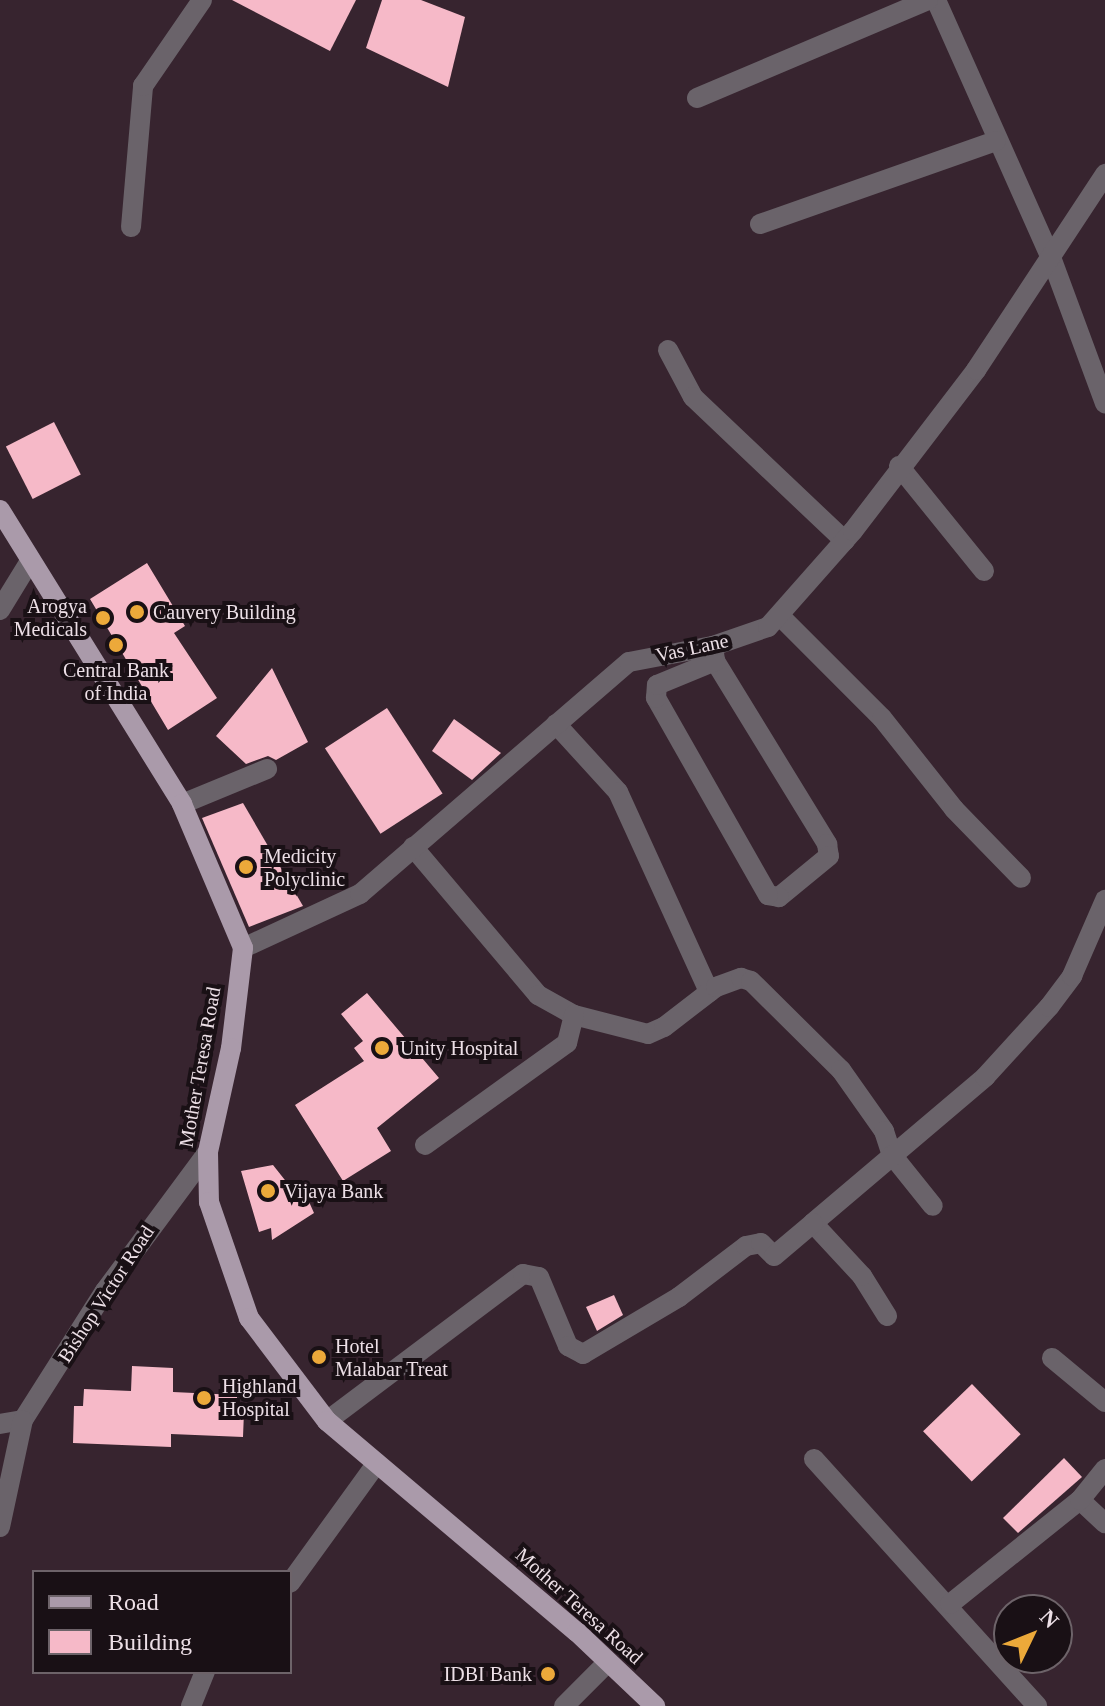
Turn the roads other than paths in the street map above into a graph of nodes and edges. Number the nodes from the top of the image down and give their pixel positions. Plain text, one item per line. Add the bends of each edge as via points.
1 (202, 0) edge
2 (928, 0) edge
3 (936, 0) edge
4 (697, 98) dead end
5 (996, 141) junction
6 (1105, 174) edge
7 (760, 224) dead end
8 (131, 227) dead end
9 (1052, 260) junction
10 (668, 350) dead end
11 (1105, 403) edge
12 (899, 466) junction
13 (0, 510) edge
14 (845, 541) junction
15 (30, 561) junction
16 (984, 571) dead end
17 (0, 610) edge
18 (780, 616) junction
19 (714, 654) junction
20 (556, 724) junction
21 (267, 769) dead end
22 (182, 804) junction
23 (413, 847) junction
24 (1021, 878) dead end
25 (1105, 900) edge
26 (243, 948) junction
27 (709, 992) junction
28 (574, 1015) junction
29 (425, 1145) dead end
30 (208, 1152) junction
31 (892, 1155) junction
32 (933, 1206) dead end
33 (813, 1223) junction
34 (887, 1316) dead end
35 (1052, 1358) dead end
36 (1105, 1402) edge
37 (23, 1420) junction
38 (327, 1421) junction
39 (0, 1424) edge
40 (814, 1459) dead end
41 (377, 1463) junction
42 (1105, 1469) edge
43 (1080, 1500) junction
44 (1105, 1523) edge
45 (0, 1527) edge
46 (292, 1580) edge
47 (950, 1604) junction
48 (608, 1662) junction
49 (204, 1674) edge
50 (191, 1706) edge
51 (564, 1706) edge
52 (655, 1706) edge
53 (1037, 1706) edge

1 - 8 street via 143,86
2 - 4 street
3 - 5 street
5 - 7 street
5 - 9 street
6 - 9 street, Vas Lane
9 - 11 street
9 - 12 street, Vas Lane via 976,370
10 - 14 street via 693,397
12 - 14 street, Vas Lane
12 - 16 street
13 - 15 main road, Mother Teresa Road
14 - 18 street, Vas Lane
15 - 17 street
15 - 22 main road, Mother Teresa Road
18 - 19 street, Vas Lane
18 - 24 street via 882,718 954,809
19 - 19 street via 827,844 829,856 779,897 768,895 656,698 657,685
19 - 20 street, Vas Lane via 629,662
20 - 23 street, Vas Lane
20 - 27 street via 618,792
21 - 22 street
22 - 26 main road, Mother Teresa Road
23 - 26 street, Vas Lane via 360,894
23 - 28 street via 538,995
25 - 31 street via 1072,976 1049,1007 985,1077
26 - 30 main road, Mother Teresa Road via 231,1048
27 - 28 street via 648,1034
27 - 31 street via 731,980 751,981 841,1070 884,1131
28 - 29 street via 567,1043
30 - 37 street, Bishop Victor Road via 105,1291
30 - 38 main road, Mother Teresa Road via 209,1202 249,1318
31 - 32 street
31 - 33 street
33 - 34 street via 862,1276
33 - 38 street via 774,1256 761,1243 746,1246 679,1297 583,1354 568,1346 539,1277 523,1274
35 - 36 street
37 - 39 street
37 - 45 street
38 - 41 main road, Mother Teresa Road
40 - 47 street
41 - 46 street
41 - 48 main road, Mother Teresa Road
42 - 43 street
43 - 44 street
43 - 47 street
47 - 53 street
48 - 51 street
48 - 52 main road, Mother Teresa Road
49 - 50 street

